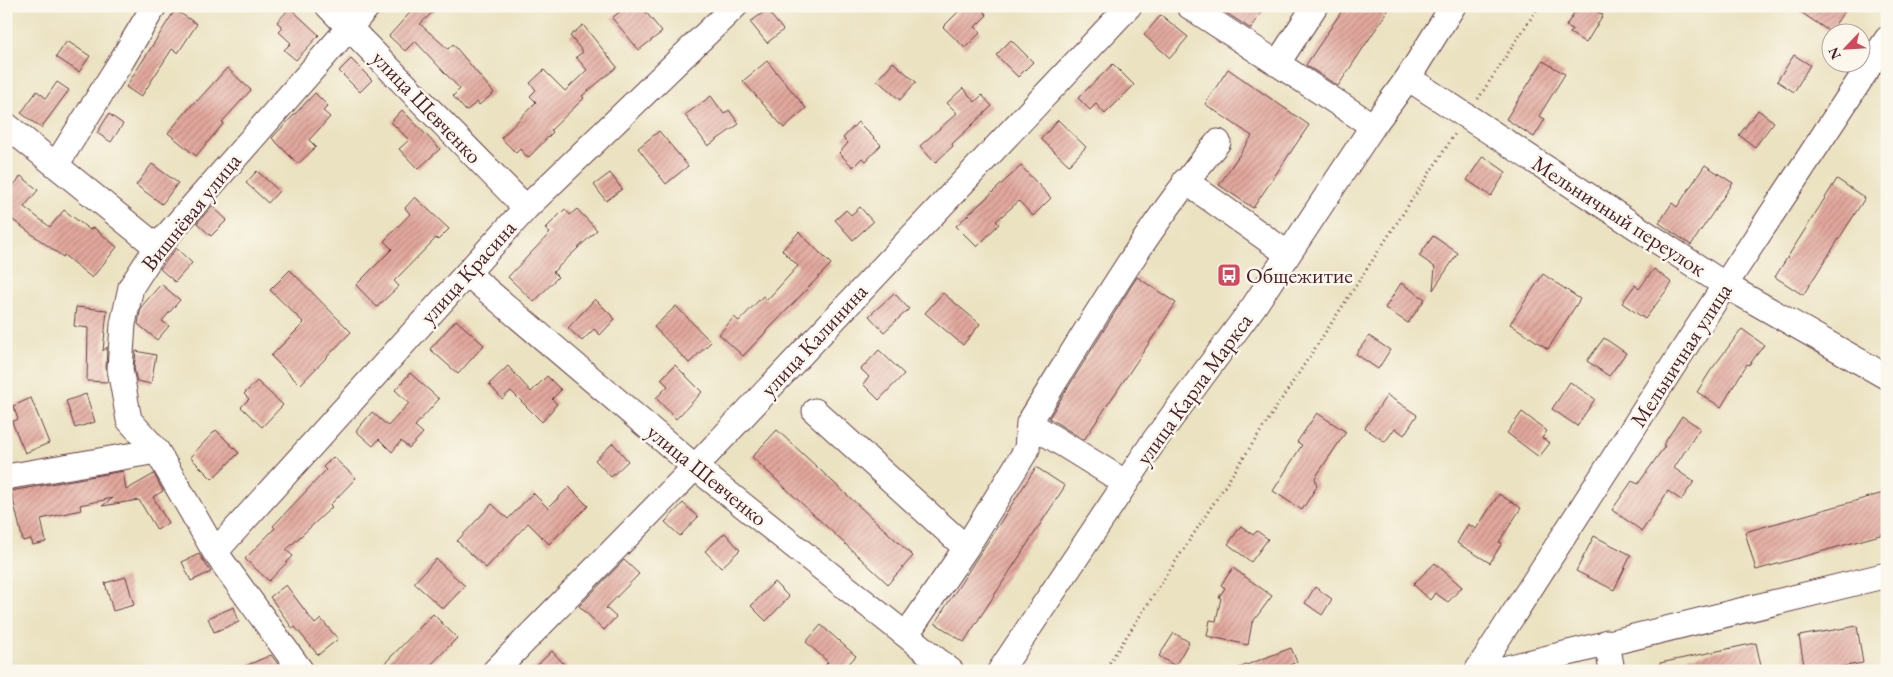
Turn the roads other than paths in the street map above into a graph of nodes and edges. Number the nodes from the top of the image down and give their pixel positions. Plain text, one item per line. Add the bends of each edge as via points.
1 (154, 6) edge
2 (328, 6) edge
3 (368, 6) edge
4 (735, 6) edge
5 (1130, 6) edge
6 (1189, 6) edge
7 (1315, 6) edge
8 (1453, 6) edge
9 (350, 27) junction
10 (1887, 40) edge
11 (1277, 64) junction
12 (1408, 78) junction
13 (6, 125) edge
14 (1373, 126) junction
15 (1218, 142) dead end
16 (56, 164) junction
17 (1185, 182) junction
18 (526, 208) junction
19 (157, 246) junction
20 (1288, 254) junction
21 (468, 274) junction
22 (1726, 286) junction
23 (1887, 377) edge
24 (815, 411) dead end
25 (1029, 423) junction
26 (157, 451) junction
27 (694, 467) junction
28 (6, 477) edge
29 (1126, 483) junction
30 (966, 548) junction
31 (215, 552) junction
32 (1887, 575) edge
33 (906, 635) junction
34 (1607, 642) junction
35 (301, 671) edge
36 (496, 671) edge
37 (951, 671) edge
38 (1000, 671) edge
39 (1477, 671) edge
40 (1495, 671) edge
41 (1612, 671) edge

1 - 16 street
2 - 9 street, улица Шевченко
3 - 9 street, Вишнёвая улица
4 - 18 street, улица Красина
5 - 27 street, улица Калинина
6 - 11 street
7 - 11 street
8 - 12 street, улица Карла Маркса
9 - 18 street, улица Шевченко
9 - 19 street, Вишнёвая улица
10 - 22 street, Мельничная улица
11 - 14 street
12 - 14 street, улица Карла Маркса
12 - 22 street, Мельничный переулок
13 - 16 street
14 - 20 street, улица Карла Маркса
15 - 17 street
16 - 19 street
17 - 20 street
17 - 25 street
18 - 21 street, улица Красина
19 - 26 street, Вишнёвая улица via 131,287 123,324 120,370 129,420
20 - 29 street, улица Карла Маркса
21 - 27 street, улица Шевченко
21 - 31 street, улица Красина
22 - 23 street, Мельничный переулок
22 - 39 street, Мельничная улица
24 - 30 street
25 - 29 street
25 - 30 street via 1027,449
26 - 28 street
26 - 31 street, Вишнёвая улица
27 - 33 street, улица Шевченко
27 - 36 street, улица Калинина
29 - 38 street, улица Карла Маркса
30 - 33 street
31 - 35 street, Вишнёвая улица
32 - 34 street
33 - 37 street, улица Шевченко
34 - 40 street
34 - 41 street

